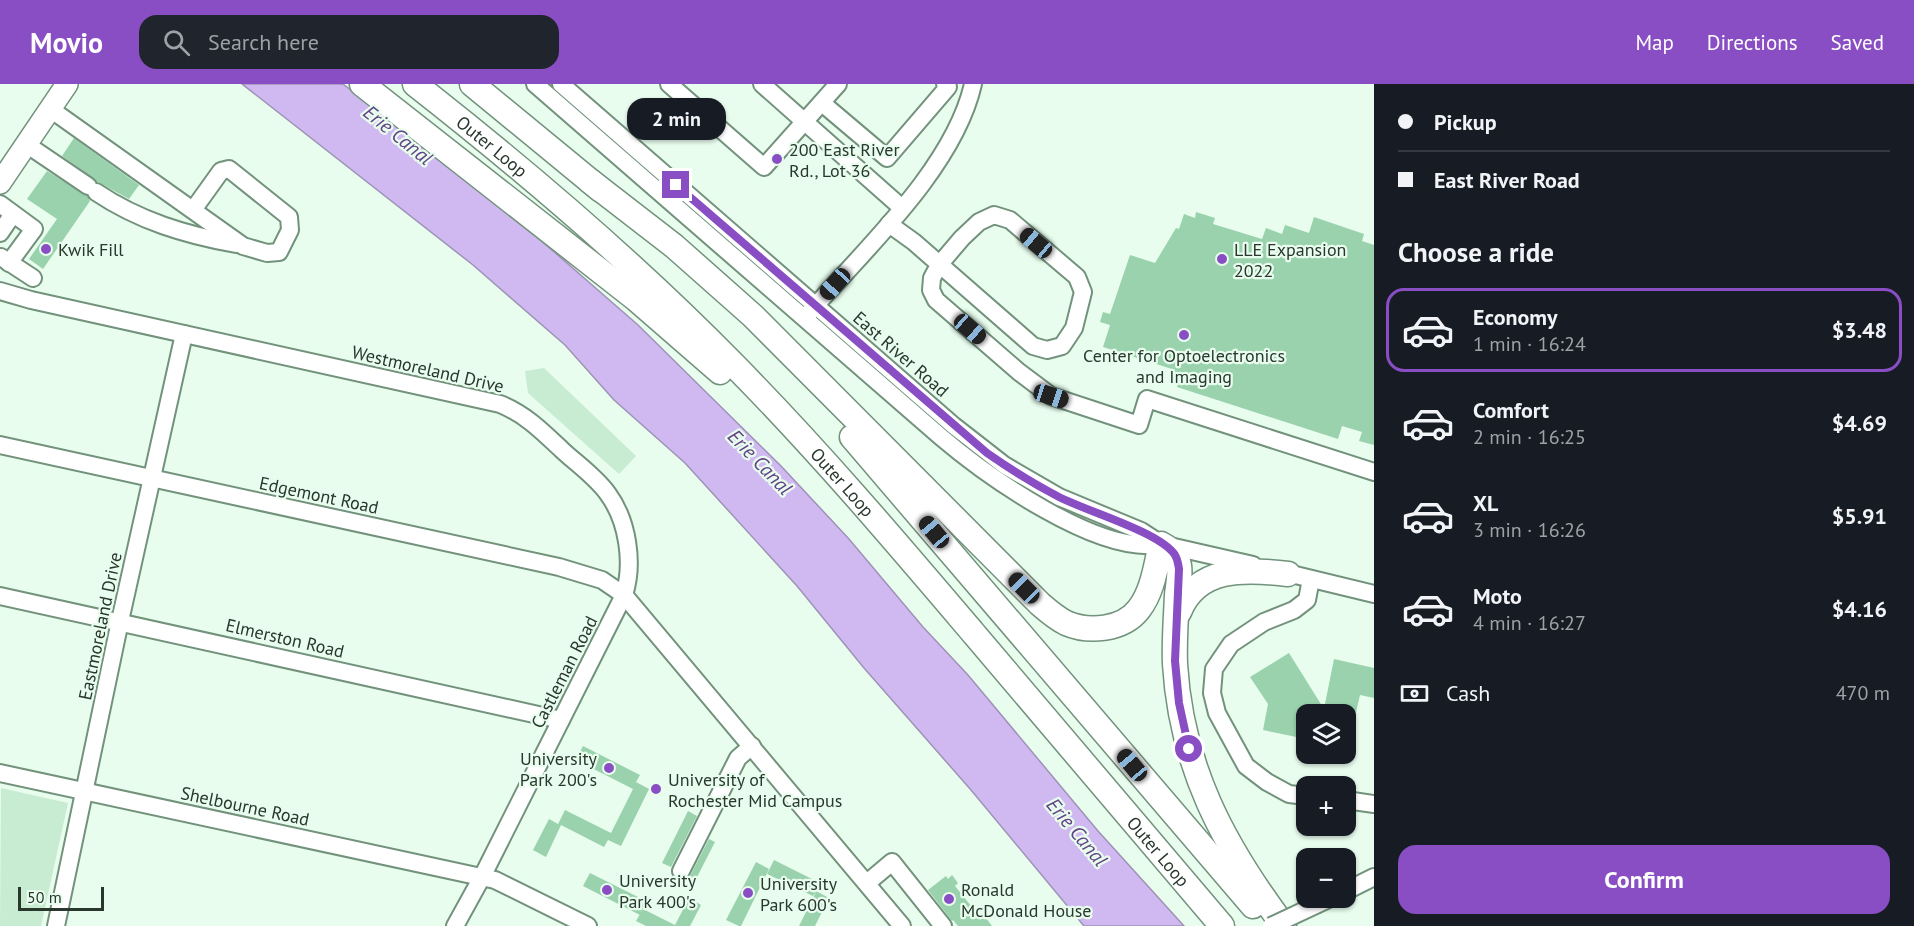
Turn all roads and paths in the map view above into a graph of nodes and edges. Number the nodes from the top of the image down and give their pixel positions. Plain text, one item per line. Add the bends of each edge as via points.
1 (67, 84) edge
2 (362, 84) edge
3 (415, 84) edge
4 (472, 84) edge
5 (535, 84) edge
6 (561, 84) edge
7 (669, 84) edge
8 (762, 84) edge
9 (838, 84) edge
10 (945, 84) edge
11 (973, 84) edge
12 (822, 103) junction
13 (49, 108) junction
14 (805, 122) junction
15 (26, 144) junction
16 (590, 181) junction
17 (0, 183) edge
18 (902, 208) junction
19 (7, 209) edge
20 (193, 210) junction
21 (889, 224) junction
22 (0, 233) edge
23 (243, 246) junction
24 (5, 260) edge
25 (939, 265) junction
26 (33, 278) dead end
27 (0, 291) edge
28 (816, 305) junction
29 (804, 319) junction
30 (184, 334) junction
31 (0, 445) edge
32 (834, 471) junction
33 (1374, 472) edge
34 (151, 478) junction
35 (1161, 543) junction
36 (1288, 574) junction
37 (1311, 579) junction
38 (1374, 594) edge
39 (624, 595) junction
40 (0, 596) edge
41 (1176, 620) junction
42 (120, 621) junction
43 (561, 720) junction
44 (752, 746) junction
45 (0, 772) edge
46 (86, 791) junction
47 (1296, 795) edge
48 (1356, 801) edge
49 (1374, 804) edge
50 (681, 871) dead end
51 (482, 877) junction
52 (1374, 878) edge
53 (867, 883) junction
54 (1356, 886) edge
55 (1310, 908) edge
56 (56, 926) edge
57 (455, 926) edge
58 (588, 926) edge
59 (902, 926) edge
60 (943, 926) edge
61 (1222, 926) edge
62 (1270, 926) edge
63 (1284, 926) edge

1 - 13 main road
2 - 32 highway via 643,305
3 - 32 highway, Outer Loop via 514,163 633,267 732,362
4 - 16 highway, Outer Loop
5 - 29 street, East River Road
6 - 28 street, East River Road
7 - 14 street via 764,167
8 - 14 street
9 - 12 street
10 - 12 street via 948,87 887,158
11 - 18 street via 951,139 931,173
12 - 14 street
13 - 15 main road
13 - 20 street
14 - 18 street
15 - 17 main road
15 - 23 street via 128,212 181,232
16 - 35 highway via 746,309 1040,604 1060,619 1093,628 1113,626 1131,617 1148,593
16 - 62 highway, Outer Loop via 715,296 833,417
18 - 21 street
19 - 22 street
19 - 24 street via 34,228
20 - 23 street
20 - 23 street via 221,171 229,169 289,217 290,230 279,252
21 - 25 street
21 - 28 street
24 - 26 street
25 - 25 street via 979,222 994,216 1010,220 1077,277 1083,292 1074,328 1062,346 1047,350 1033,346
25 - 33 street via 932,278 931,290 936,300 1051,396 1138,425 1147,399
27 - 30 street, Westmoreland Drive
28 - 29 street
28 - 35 street, East River Road via 1004,465 1059,497
29 - 35 street, East River Road via 957,451 1017,494 1063,519 1123,543
30 - 34 street, Eastmoreland Drive
30 - 39 street, Westmoreland Drive via 500,404 516,411 601,486 615,504 626,543 628,584
31 - 34 street, Edgemont Road
32 - 61 highway, Outer Loop
34 - 39 street, Edgemont Road via 559,567 602,580
34 - 42 street, Eastmoreland Drive
35 - 36 street, East River Road
35 - 41 highway via 1178,563
36 - 37 street, East River Road
36 - 41 highway via 1247,571 1206,579 1187,594
37 - 38 street, East River Road
37 - 47 street via 1307,600 1231,644 1214,669 1212,693 1217,713 1246,766 1267,783
39 - 43 street, Castleman Road
39 - 44 street
40 - 42 street, Elmerston Road
41 - 63 highway via 1179,703 1201,787 1229,846
42 - 43 street, Elmerston Road
42 - 46 street, Eastmoreland Drive
43 - 51 street, Castleman Road
44 - 50 street via 738,758
44 - 53 street
45 - 46 street, Shelbourne Road
46 - 51 street, Shelbourne Road
46 - 56 street, Eastmoreland Drive
48 - 49 street
51 - 57 street, Castleman Road
51 - 58 street, Shelbourne Road
52 - 54 street
53 - 59 street
53 - 60 street via 892,862
55 - 62 street, bridge

